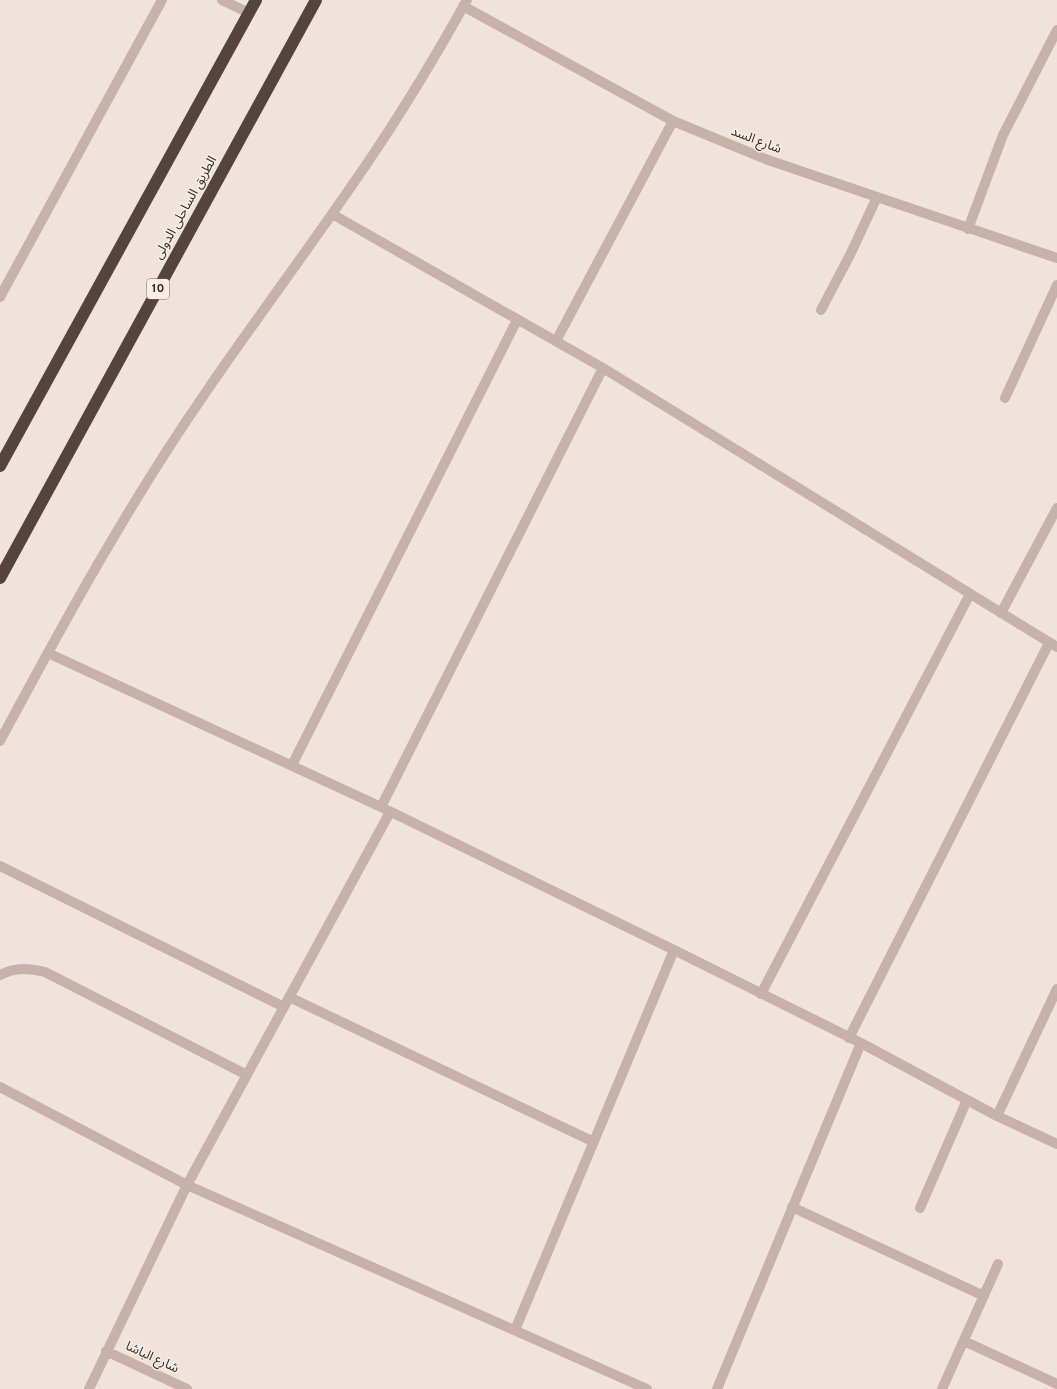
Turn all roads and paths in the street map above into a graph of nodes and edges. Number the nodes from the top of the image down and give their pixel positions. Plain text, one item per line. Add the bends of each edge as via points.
1 (162, 0) edge
2 (222, 0) edge
3 (256, 0) edge
4 (316, 0) edge
5 (465, 3) edge
6 (249, 13) junction
7 (1057, 30) edge
8 (673, 121) junction
9 (877, 197) junction
10 (332, 214) junction
11 (968, 229) junction
12 (1057, 258) edge
13 (1057, 285) edge
14 (0, 298) edge
15 (821, 310) dead end
16 (517, 320) junction
17 (556, 341) junction
18 (603, 368) junction
19 (1005, 398) dead end
20 (0, 466) edge
21 (1057, 508) edge
22 (0, 578) edge
23 (970, 594) junction
24 (1001, 613) junction
25 (1053, 645) edge
26 (48, 653) junction
27 (0, 741) edge
28 (292, 765) junction
29 (386, 809) junction
30 (0, 866) edge
31 (674, 950) junction
32 (0, 975) edge
33 (1057, 989) edge
34 (761, 994) junction
35 (289, 996) junction
36 (284, 1007) junction
37 (849, 1038) junction
38 (860, 1044) junction
39 (247, 1075) junction
40 (0, 1087) edge
41 (967, 1100) junction
42 (997, 1116) junction
43 (594, 1142) junction
44 (1057, 1144) edge
45 (187, 1185) junction
46 (792, 1207) junction
47 (920, 1208) dead end
48 (998, 1264) dead end
49 (984, 1296) junction
50 (515, 1330) junction
51 (964, 1341) junction
52 (106, 1351) junction
53 (1057, 1384) edge
54 (89, 1389) edge
55 (187, 1389) edge
56 (647, 1389) edge
57 (717, 1389) edge
58 (942, 1389) edge

1 - 14 street
2 - 6 street
3 - 6 highway
4 - 22 highway, الطريق الساحلى الدولى / 10
5 - 8 street, شارع السد
5 - 10 street via 382,141
6 - 20 highway
7 - 11 street via 1004,135
8 - 9 street, شارع السد via 768,160
8 - 17 street
9 - 11 street, شارع السد
9 - 15 street
10 - 16 street
10 - 26 street via 184,425 139,496
11 - 12 street, شارع السد
13 - 19 street
16 - 17 street
16 - 28 street
17 - 18 street
18 - 23 street
18 - 29 street
21 - 24 street
23 - 24 street
23 - 34 street
24 - 25 street
25 - 37 street
26 - 27 street
26 - 28 street
28 - 29 street
29 - 31 street
29 - 35 street
30 - 36 street
31 - 34 street
31 - 43 street
32 - 39 street via 12,969 29,968 45,972
33 - 42 street
34 - 37 street
35 - 36 street
35 - 43 street
36 - 39 street
37 - 38 street
38 - 41 street
38 - 46 street
39 - 45 street
40 - 45 street
41 - 42 street
41 - 47 street
42 - 44 street
43 - 50 street
45 - 50 street
45 - 52 street
46 - 49 street
46 - 57 street
48 - 49 street
49 - 51 street
50 - 56 street
51 - 53 street
51 - 58 street
52 - 54 street
52 - 55 street, شارع الباشا

